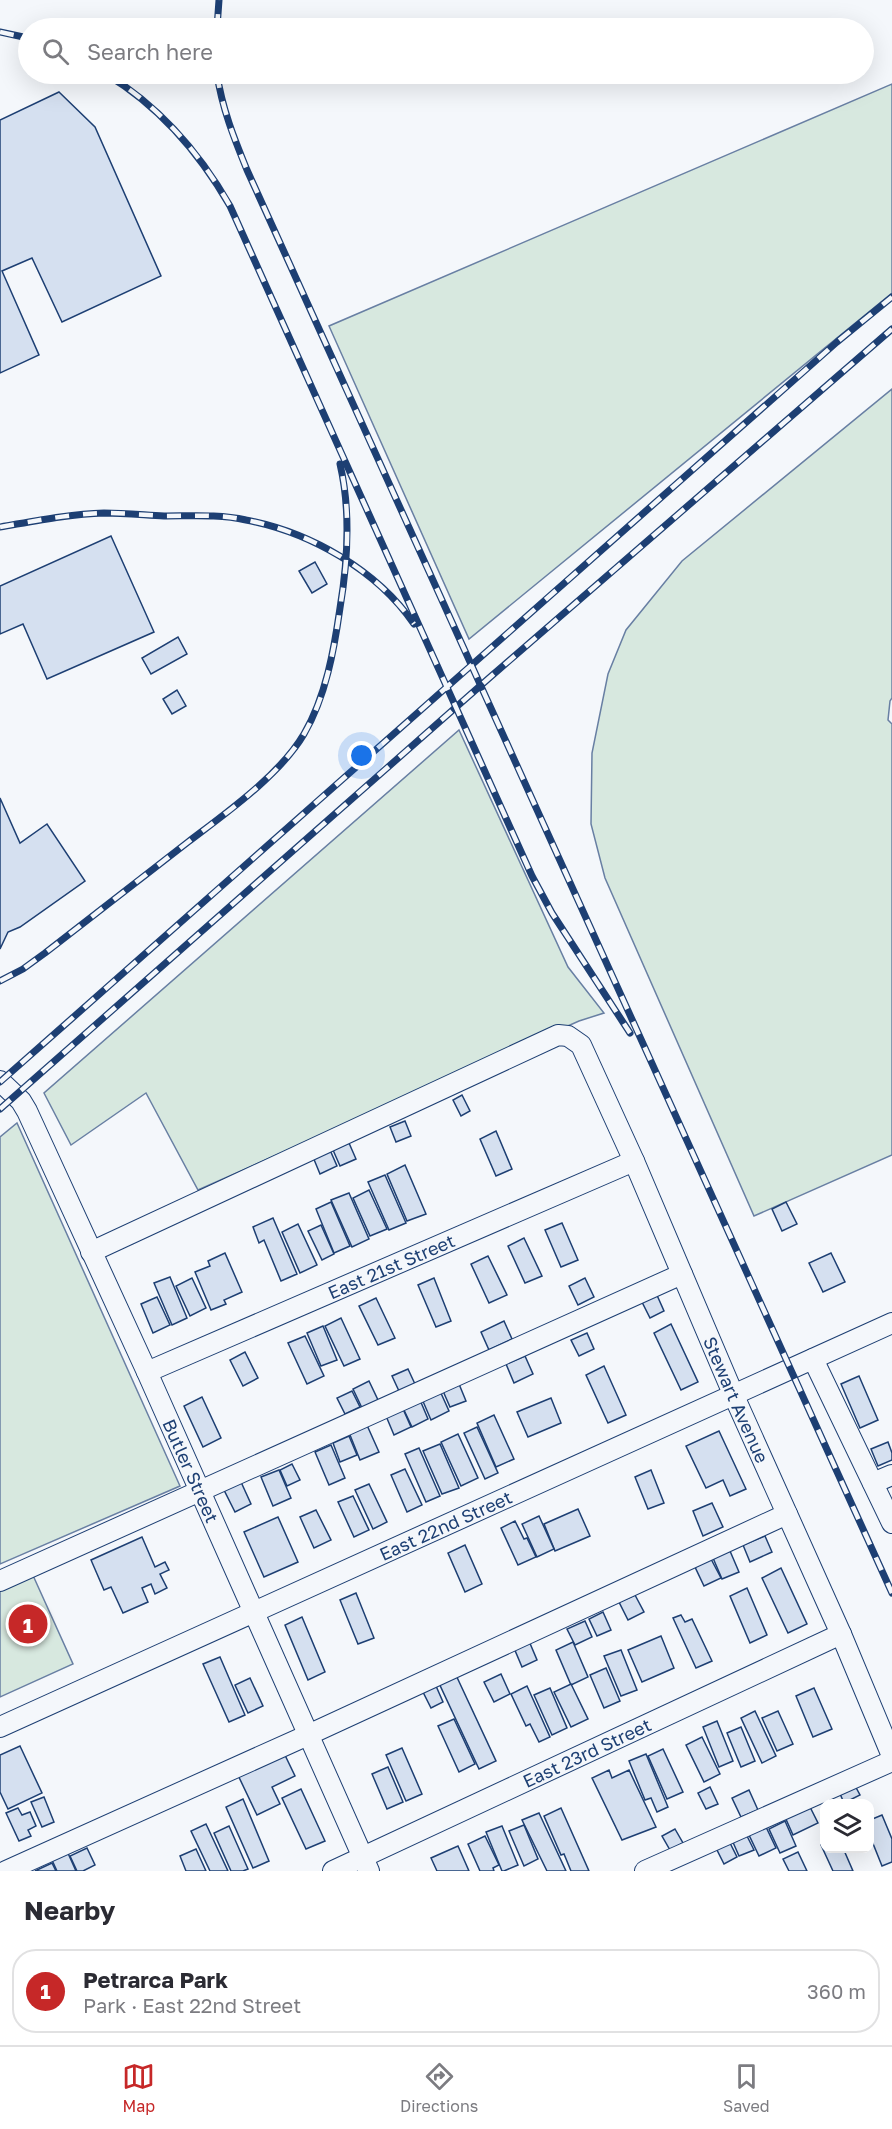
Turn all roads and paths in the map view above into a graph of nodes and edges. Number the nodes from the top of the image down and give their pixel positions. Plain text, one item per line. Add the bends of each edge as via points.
1 (0, 1081) edge
2 (634, 1161) junction
3 (91, 1252) junction
4 (682, 1274) junction
5 (892, 1323) edge
6 (813, 1359) junction
7 (147, 1372) junction
8 (734, 1396) junction
9 (892, 1475) edge
10 (873, 1483) junction
11 (200, 1491) junction
12 (787, 1514) junction
13 (892, 1523) edge
14 (0, 1581) edge
15 (254, 1612) junction
16 (842, 1634) junction
17 (0, 1726) edge
18 (308, 1735) junction
19 (892, 1756) edge
20 (892, 1761) edge
21 (366, 1864) edge
22 (6, 1871) edge
23 (333, 1871) edge
24 (645, 1871) edge

1 - 3 street, Butler Street via 27,1111
2 - 3 street, Stewart Avenue via 581,1045 568,1036 558,1035
2 - 4 street, Stewart Avenue
2 - 7 street, East 21st Street
3 - 7 street, Butler Street
4 - 8 street, Stewart Avenue
4 - 11 street
5 - 6 street, East 22nd Street
6 - 8 street, East 22nd Street
6 - 10 street
7 - 11 street, Butler Street
8 - 12 street, Stewart Avenue
8 - 15 street, East 22nd Street
9 - 10 street
10 - 13 street
11 - 14 street
11 - 15 street, Butler Street
12 - 16 street, Stewart Avenue
12 - 18 street
15 - 17 street, East 22nd Street
15 - 18 street, Butler Street
16 - 19 street, Stewart Avenue
16 - 21 street, East 23rd Street
18 - 21 street, Butler Street
18 - 22 street
20 - 24 street
21 - 23 street, East 23rd Street

